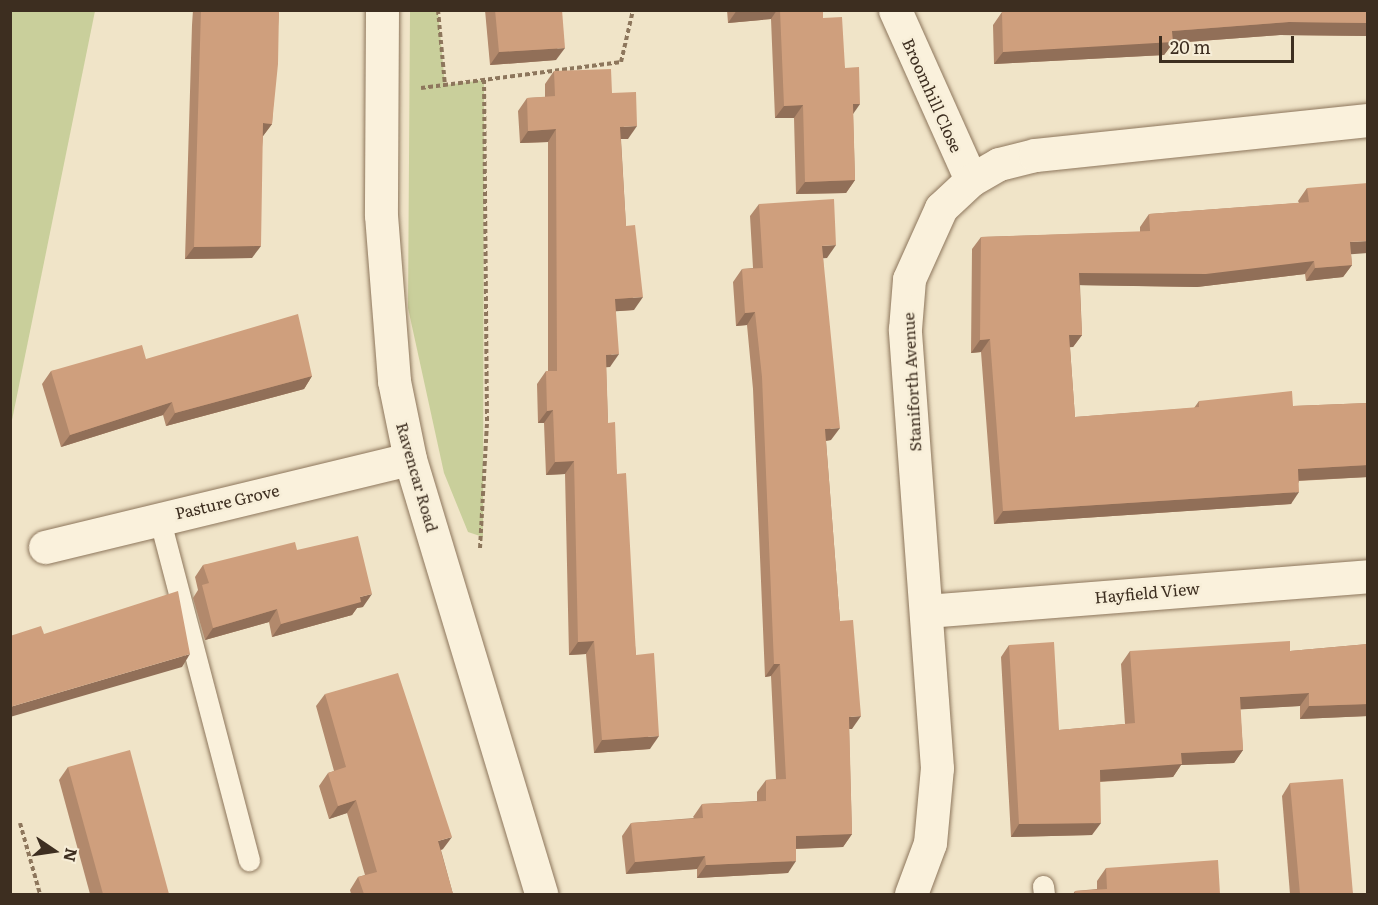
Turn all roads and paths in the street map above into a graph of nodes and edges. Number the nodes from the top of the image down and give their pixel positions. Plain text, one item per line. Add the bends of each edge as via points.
1 (382, 10) edge
2 (438, 10) edge
3 (633, 10) edge
4 (895, 10) edge
5 (484, 80) junction
6 (444, 85) junction
7 (379, 94) junction
8 (1368, 120) edge
9 (971, 180) junction
10 (410, 459) junction
11 (159, 517) junction
12 (45, 548) dead end
13 (1368, 576) edge
14 (927, 611) junction
15 (457, 614) junction
16 (20, 823) dead end
17 (249, 860) dead end
18 (40, 894) edge
19 (541, 894) edge
20 (911, 894) edge

1 - 7 street, Ravencar Road
2 - 6 path
3 - 5 path via 621,63
4 - 9 street, Broomhill Close
5 - 6 path
5 - 15 path via 488,163 483,537
6 - 7 path
7 - 10 street, Ravencar Road via 384,309
8 - 9 street, Staniforth Avenue via 1035,155 999,164
9 - 14 street, Staniforth Avenue via 941,208 909,279 906,329
10 - 11 street, Pasture Grove
10 - 15 street, Ravencar Road
11 - 12 street, Pasture Grove
11 - 17 lane
13 - 14 street, Hayfield View
14 - 20 street, Staniforth Avenue via 937,801 930,843
15 - 19 street, Ravencar Road
16 - 18 path

